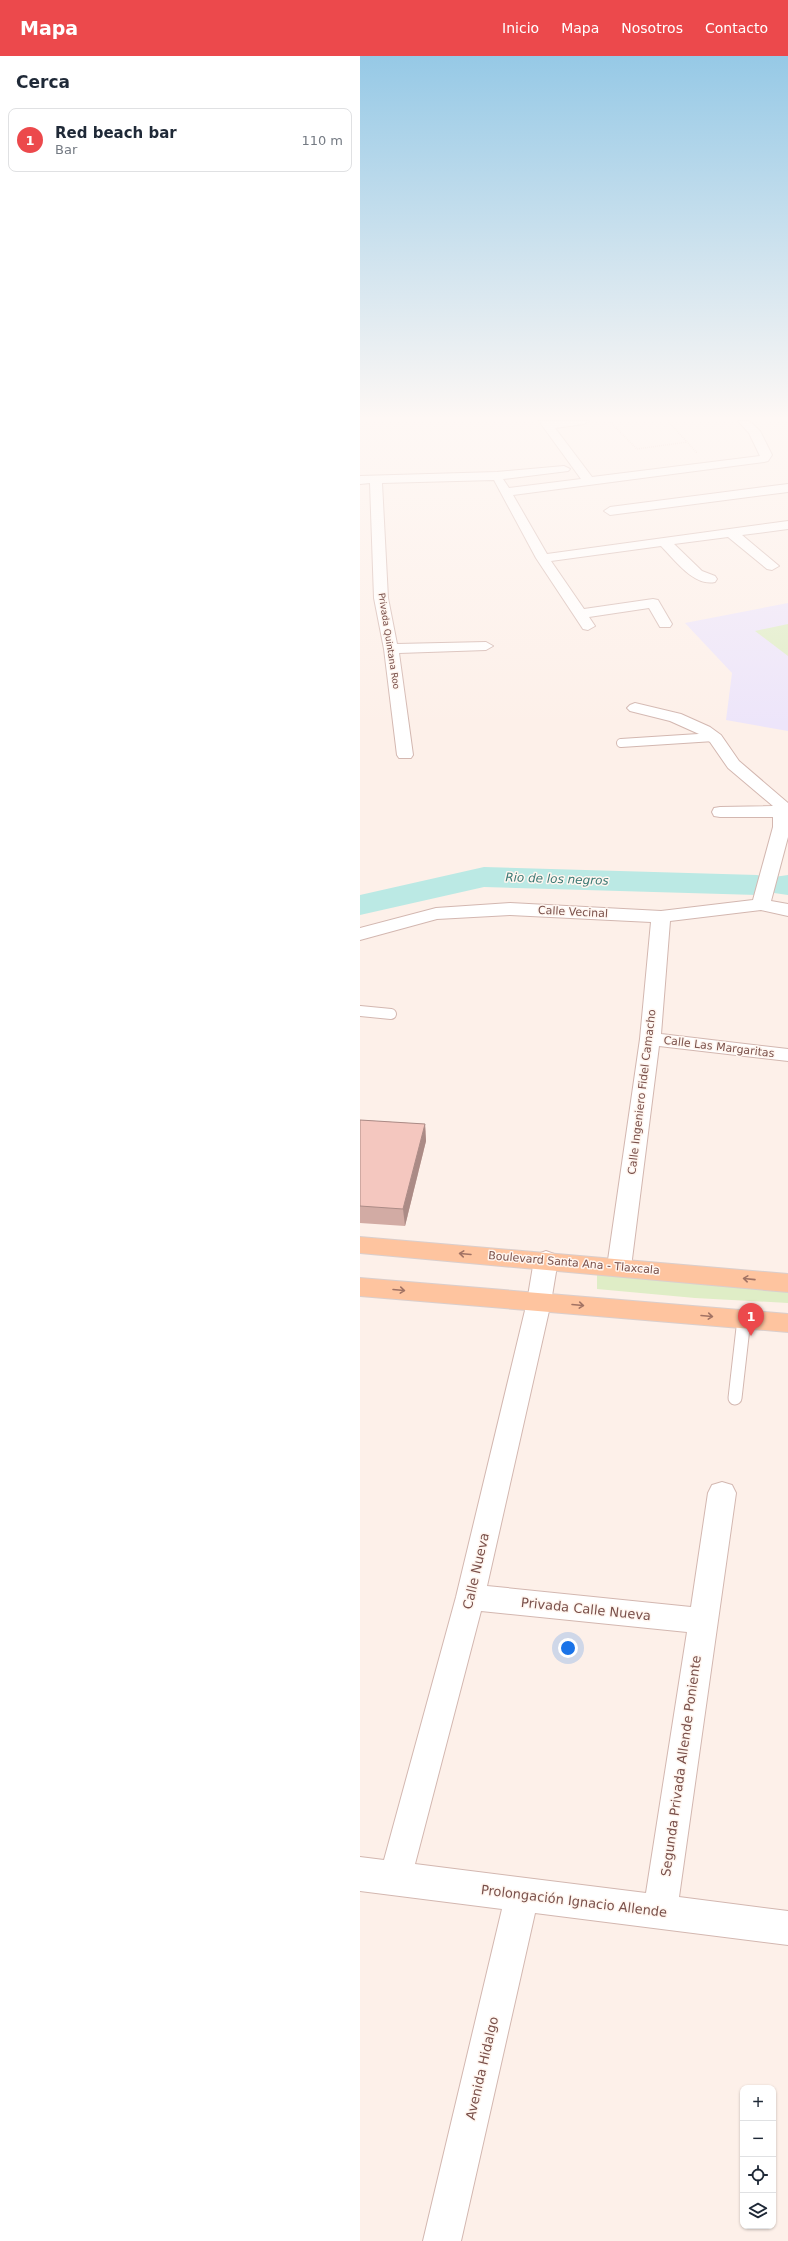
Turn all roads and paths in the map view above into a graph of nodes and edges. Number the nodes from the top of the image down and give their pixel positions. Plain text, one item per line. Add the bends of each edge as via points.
1 (378, 523) edge
2 (523, 523) edge
3 (788, 525) edge
4 (730, 532) junction
5 (664, 542) junction
6 (543, 558) junction
7 (772, 566) dead end
8 (710, 578) dead end
9 (665, 624) dead end
10 (486, 646) dead end
11 (391, 649) junction
12 (635, 708) dead end
13 (714, 737) junction
14 (622, 743) dead end
15 (405, 754) dead end
16 (720, 812) dead end
17 (781, 812) junction
18 (761, 905) junction
19 (788, 910) edge
20 (662, 917) junction
21 (360, 934) edge
22 (360, 1011) edge
23 (391, 1014) dead end
24 (650, 1039) junction
25 (788, 1055) edge
26 (360, 1245) edge
27 (546, 1260) junction
28 (619, 1267) junction
29 (788, 1283) edge
30 (360, 1287) edge
31 (539, 1302) junction
32 (744, 1319) junction
33 (788, 1323) edge
34 (735, 1398) dead end
35 (722, 1493) dead end
36 (470, 1597) junction
37 (703, 1621) junction
38 (360, 1874) edge
39 (395, 1879) junction
40 (522, 1895) junction
41 (660, 1912) junction
42 (788, 1928) edge
43 (442, 2241) edge

1 - 11 street, Privada Quintana Roo via 381,598
2 - 6 street
3 - 4 street
4 - 5 street
4 - 7 street
5 - 6 street
5 - 8 street via 697,574
6 - 9 street via 585,620 653,602
10 - 11 street
11 - 15 street, Privada Quintana Roo
12 - 13 street via 681,720
13 - 14 lane
13 - 17 street via 728,759 781,805
16 - 17 street
17 - 18 street via 782,827
18 - 19 street, Calle Vecinal
18 - 20 street, Calle Vecinal
20 - 21 street, Calle Vecinal via 510,909 436,914
20 - 24 street, Calle Ingeniero Fidel Camacho
22 - 23 lane
24 - 25 street, Calle Las Margaritas
24 - 28 street, Calle Ingeniero Fidel Camacho
27 -> 26 main road, Boulevard Santa Ana - Tlaxcala
27 - 28 main road, Boulevard Santa Ana - Tlaxcala
27 - 31 street, Calle Nueva
29 -> 28 main road, Boulevard Santa Ana - Tlaxcala
30 -> 31 main road
31 -> 32 main road
31 - 36 street, Calle Nueva
32 - 33 main road
32 - 34 lane
35 - 37 street, Segunda Privada Allende Poniente
36 - 37 street, Privada Calle Nueva
36 - 39 street, Calle Nueva
37 - 41 street, Segunda Privada Allende Poniente
38 - 39 street, Prolongación Ignacio Allende
39 - 40 street, Prolongación Ignacio Allende
40 - 41 street, Prolongación Ignacio Allende
40 - 43 street, Avenida Hidalgo
41 - 42 street, Prolongación Ignacio Allende

